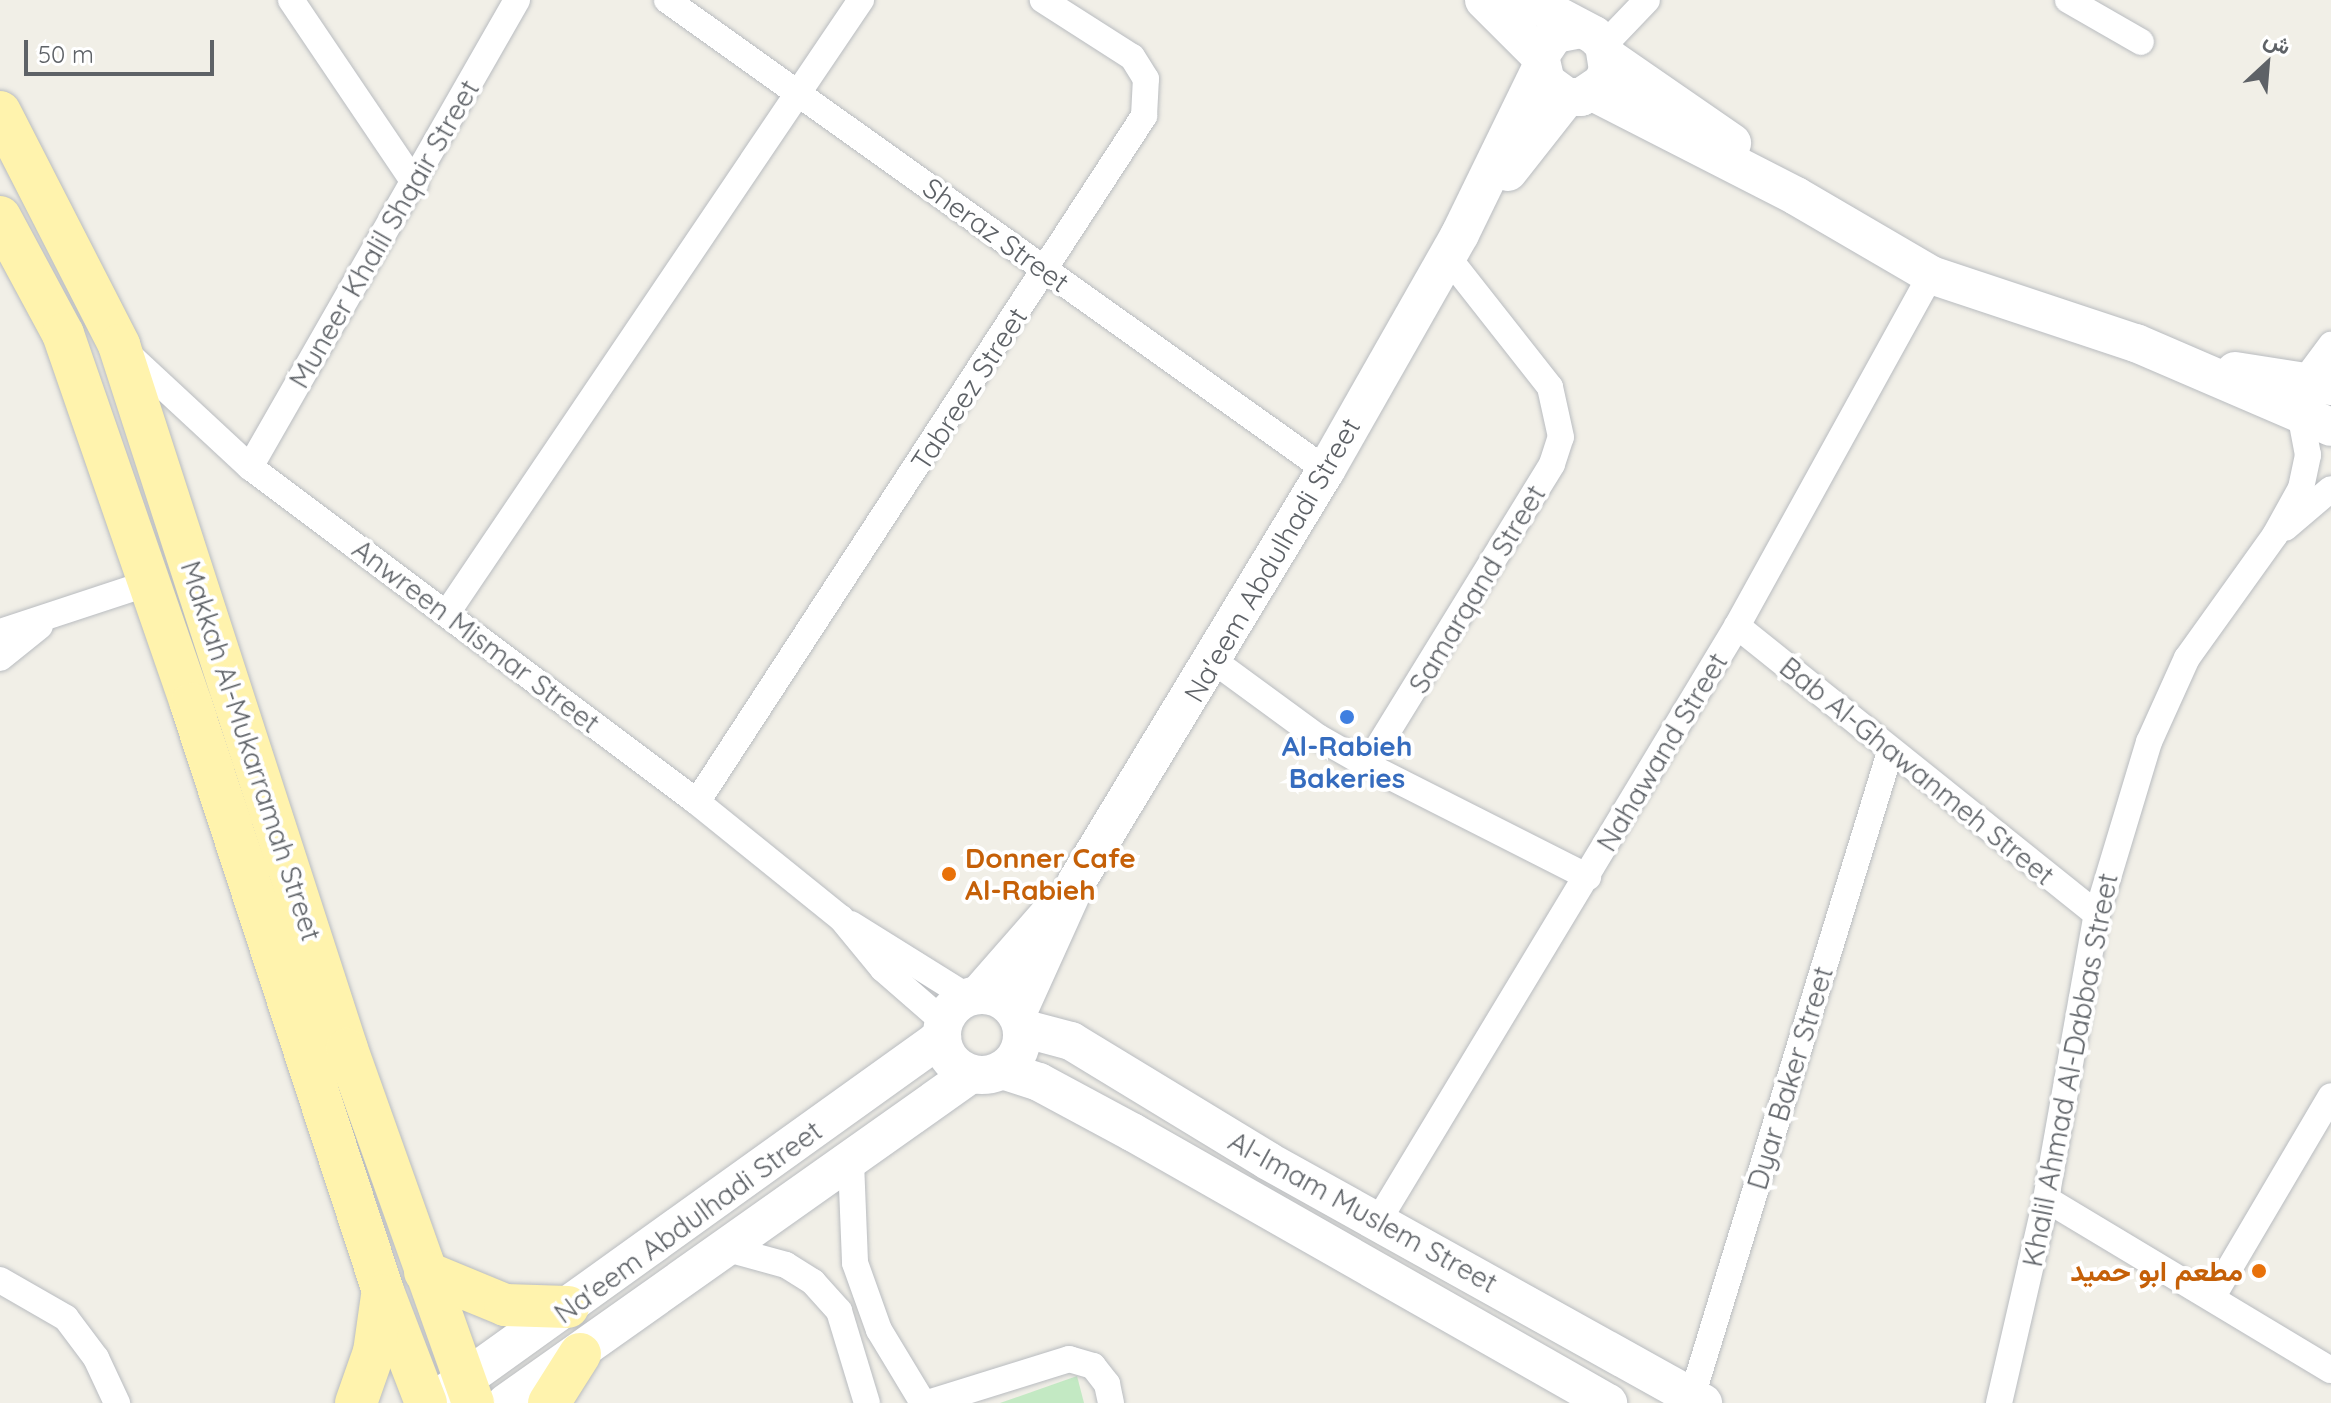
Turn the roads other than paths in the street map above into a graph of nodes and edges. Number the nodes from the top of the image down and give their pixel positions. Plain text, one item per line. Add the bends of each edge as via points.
1 (291, 0) edge
2 (517, 0) edge
3 (667, 0) edge
4 (861, 0) edge
5 (1043, 0) edge
6 (1484, 0) edge
7 (1528, 0) edge
8 (1647, 0) edge
9 (2068, 0) edge
10 (2141, 42) dead end
11 (1598, 44) junction
12 (1540, 63) junction
13 (798, 93) junction
14 (1580, 94) junction
15 (0, 112) edge
16 (415, 184) junction
17 (1796, 196) junction
18 (0, 217) edge
19 (1453, 245) junction
20 (1047, 271) junction
21 (1931, 275) junction
22 (119, 345) junction
23 (2331, 345) edge
24 (2317, 401) edge
25 (250, 467) junction
26 (1326, 470) junction
27 (2331, 489) edge
28 (2275, 535) junction
29 (149, 583) junction
30 (447, 613) junction
31 (45, 621) junction
32 (1737, 626) junction
33 (0, 632) edge
34 (0, 658) edge
35 (1214, 661) junction
36 (1890, 752) junction
37 (1367, 765) junction
38 (697, 802) junction
39 (1588, 877) junction
40 (1077, 881) junction
41 (2097, 914) junction
42 (958, 1013) junction
43 (1020, 1021) junction
44 (987, 1072) junction
45 (2331, 1096) edge
46 (851, 1162) junction
47 (2046, 1199) junction
48 (1378, 1221) junction
49 (724, 1248) junction
50 (425, 1272) junction
51 (0, 1280) edge
52 (383, 1291) junction
53 (2212, 1298) junction
54 (568, 1307) junction
55 (580, 1354) junction
56 (2331, 1370) edge
57 (449, 1397) edge
58 (1695, 1400) edge
59 (117, 1403) edge
60 (356, 1403) edge
61 (506, 1403) edge
62 (549, 1403) edge
63 (867, 1403) edge
64 (926, 1403) edge
65 (1111, 1403) edge
66 (1608, 1403) edge
67 (1999, 1403) edge

1 - 16 street
2 - 16 street, Muneer Khalil Shqair Street
3 - 13 street, Sheraz Street
4 - 13 street
5 - 20 street, Tabreez Street via 1132,57 1146,79 1148,97 1134,136
6 - 12 street
7 - 11 street
8 - 11 street
9 - 10 street
11 - 12 street via 1555,34
11 - 14 street via 1608,71
11 - 17 street
12 - 14 street via 1555,92
12 - 19 street, Na'eem Abdulhadi Street
13 - 20 street, Sheraz Street
13 - 30 street
14 - 17 street
14 - 19 street, Na'eem Abdulhadi Street
15 - 22 main road, Makkah Al-Mukarramah Street
16 - 25 street, Muneer Khalil Shqair Street
17 - 21 street
18 - 29 main road, Makkah Al-Mukarramah Street via 63,334
19 - 26 street, Na'eem Abdulhadi Street
19 - 37 street, Samarqand Street via 1550,387 1561,437 1552,464
20 - 26 street, Sheraz Street
20 - 38 street, Tabreez Street
21 - 24 street via 2192,366
21 - 32 street, Nahawand Street
22 - 25 street, Anwreen Mismar Street
22 - 50 main road, Makkah Al-Mukarramah Street via 347,1049
23 - 24 street
24 - 28 street, Khalil Ahmad Al-Dabbas Street via 2301,488
25 - 30 street, Anwreen Mismar Street
26 - 35 street, Na'eem Abdulhadi Street
27 - 28 street, Khalil Ahmad Al-Dabbas Street
28 - 41 street, Khalil Ahmad Al-Dabbas Street via 2187,658 2165,703
29 - 31 street
29 - 52 main road, Makkah Al-Mukarramah Street
30 - 38 street, Anwreen Mismar Street
31 - 33 street
31 - 34 street
32 - 36 street, Bab Al-Ghawanmeh Street
32 - 39 street, Nahawand Street
35 - 37 street via 1318,737
35 - 40 street, Na'eem Abdulhadi Street
36 - 41 street, Bab Al-Ghawanmeh Street
36 - 58 street, Dyar Baker Street
37 - 39 street
38 - 42 street, Anwreen Mismar Street
39 - 48 street, Nahawand Street
40 - 42 street, Na'eem Abdulhadi Street
40 - 43 street, Na'eem Abdulhadi Street
41 - 47 street, Khalil Ahmad Al-Dabbas Street
42 - 43 street via 1001,999
42 - 44 street via 951,1060
42 - 54 street, Na'eem Abdulhadi Street
43 - 44 street via 1019,1052
43 - 48 street, Al-Imam Muslem Street via 1071,1041
44 - 46 street, Na'eem Abdulhadi Street
44 - 66 street, Al-Imam Muslem Street via 1039,1082
45 - 53 street
46 - 49 street, Na'eem Abdulhadi Street
46 - 64 street via 855,1263 879,1330
47 - 53 street
47 - 67 street, Khalil Ahmad Al-Dabbas Street
48 - 58 street, Al-Imam Muslem Street
49 - 55 street, Na'eem Abdulhadi Street
49 - 63 street via 786,1265 813,1282 839,1311
50 - 54 main road via 505,1305
50 - 57 main road, Makkah Al-Mukarramah Street
51 - 59 street via 66,1318 96,1358
52 - 57 main road, Makkah Al-Mukarramah Street
52 - 60 main road via 374,1352
53 - 56 street
54 - 57 street, Na'eem Abdulhadi Street
55 - 61 street, Na'eem Abdulhadi Street
55 - 62 main road
64 - 65 street via 1069,1359 1093,1366 1107,1384

